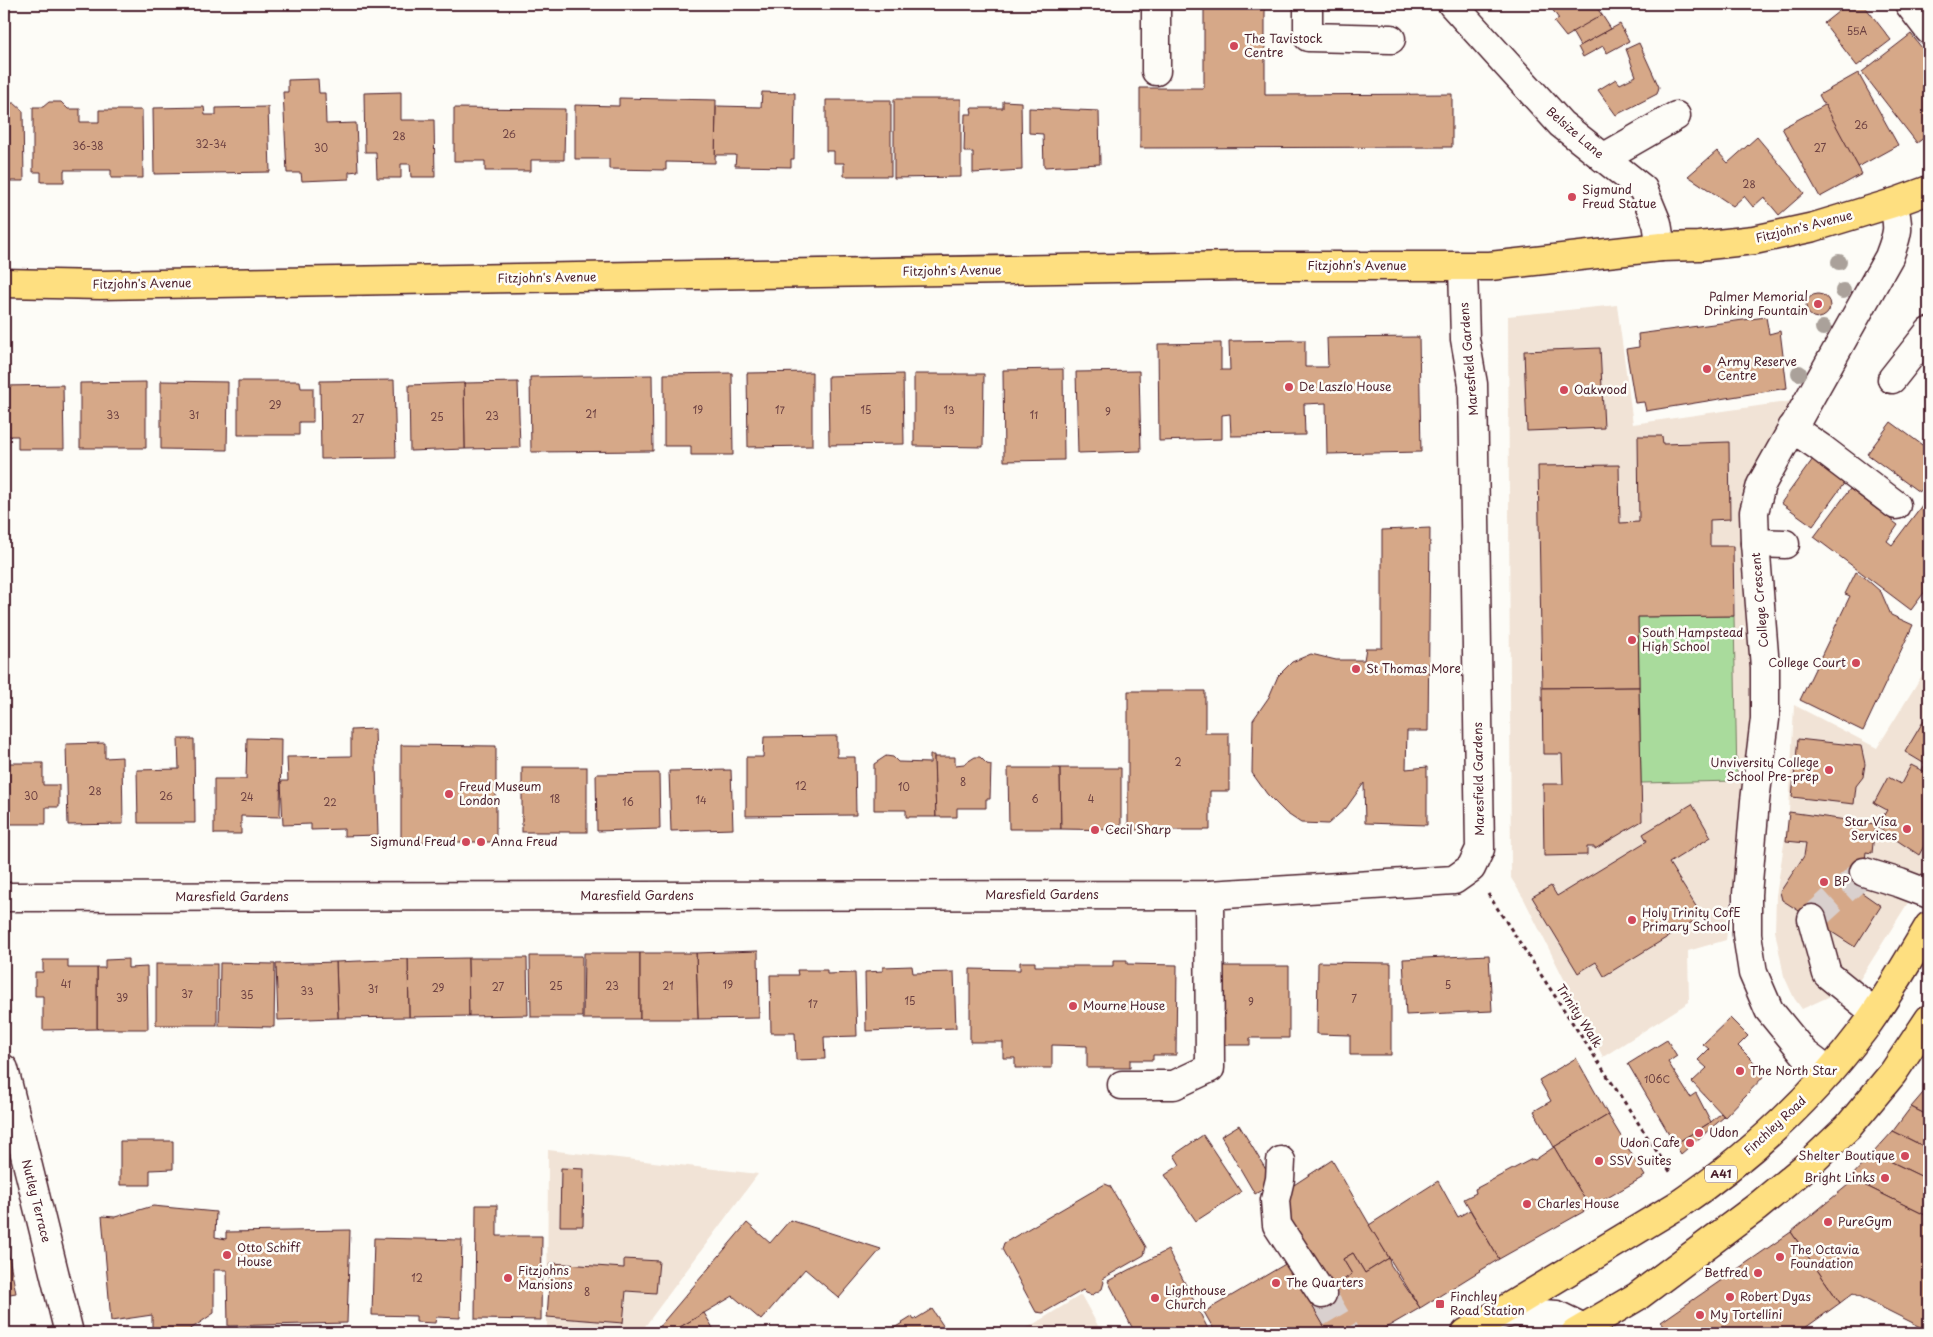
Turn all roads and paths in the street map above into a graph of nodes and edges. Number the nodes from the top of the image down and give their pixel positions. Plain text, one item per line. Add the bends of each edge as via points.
1 (1156, 4) edge
2 (1308, 4) edge
3 (1452, 4) edge
4 (1909, 4) edge
5 (1929, 30) edge
6 (1391, 39) dead end
7 (1156, 71) dead end
8 (1676, 116) dead end
9 (1603, 158) junction
10 (1929, 190) edge
11 (1894, 203) junction
12 (1661, 247) junction
13 (1463, 267) junction
14 (4, 283) edge
15 (1929, 332) edge
16 (1892, 379) dead end
17 (1792, 428) junction
18 (1896, 505) dead end
19 (1755, 543) junction
20 (1785, 544) dead end
21 (1471, 868) junction
22 (1864, 872) dead end
23 (1929, 894) edge
24 (1209, 895) junction
25 (4, 897) edge
26 (1812, 919) dead end
27 (1929, 926) edge
28 (1875, 1013) junction
29 (1929, 1019) edge
30 (4, 1070) edge
31 (1829, 1072) junction
32 (1122, 1085) dead end
33 (1281, 1161) dead end
34 (1672, 1173) dead end
35 (1322, 1294) tunnel mouth
36 (1490, 1320) junction
37 (1585, 1331) edge
38 (69, 1333) edge
39 (1466, 1333) edge

1 - 7 street
2 - 6 street via 1308,37
3 - 9 street, Belsize Lane via 1561,124
4 - 5 street
8 - 9 street
9 - 12 street, Belsize Lane via 1643,189
10 - 11 main road
11 - 12 main road, Fitzjohn's Avenue via 1754,240
11 - 17 street, College Crescent via 1899,223 1889,257
12 - 13 main road, Fitzjohn's Avenue
13 - 14 main road, Fitzjohn's Avenue via 1242,266 110,285
13 - 21 street, Maresfield Gardens via 1465,339 1474,384 1480,849
15 - 16 street
17 - 18 street
17 - 19 street, College Crescent via 1761,485 1754,512
19 - 20 street
19 - 31 street, College Crescent via 1765,667 1765,719 1747,894 1747,934 1753,973 1769,1010 1804,1053
21 - 24 street, Maresfield Gardens via 1454,880
21 - 34 path, Trinity Walk
22 - 23 street
24 - 25 street, Maresfield Gardens
24 - 32 street via 1210,1068 1174,1085
26 - 28 street via 1827,974
27 - 28 main road, Finchley Road / A41
28 - 31 main road, Finchley Road / A41
29 - 37 main road via 1894,1073 1848,1127 1809,1164 1638,1296
30 - 38 street, Nutley Terrace
31 - 36 main road, Finchley Road / A41 via 1762,1141 1701,1190
33 - 35 street via 1275,1200 1277,1225
36 - 37 street via 1512,1312 1557,1315
36 - 39 main road, Finchley Road / A41

